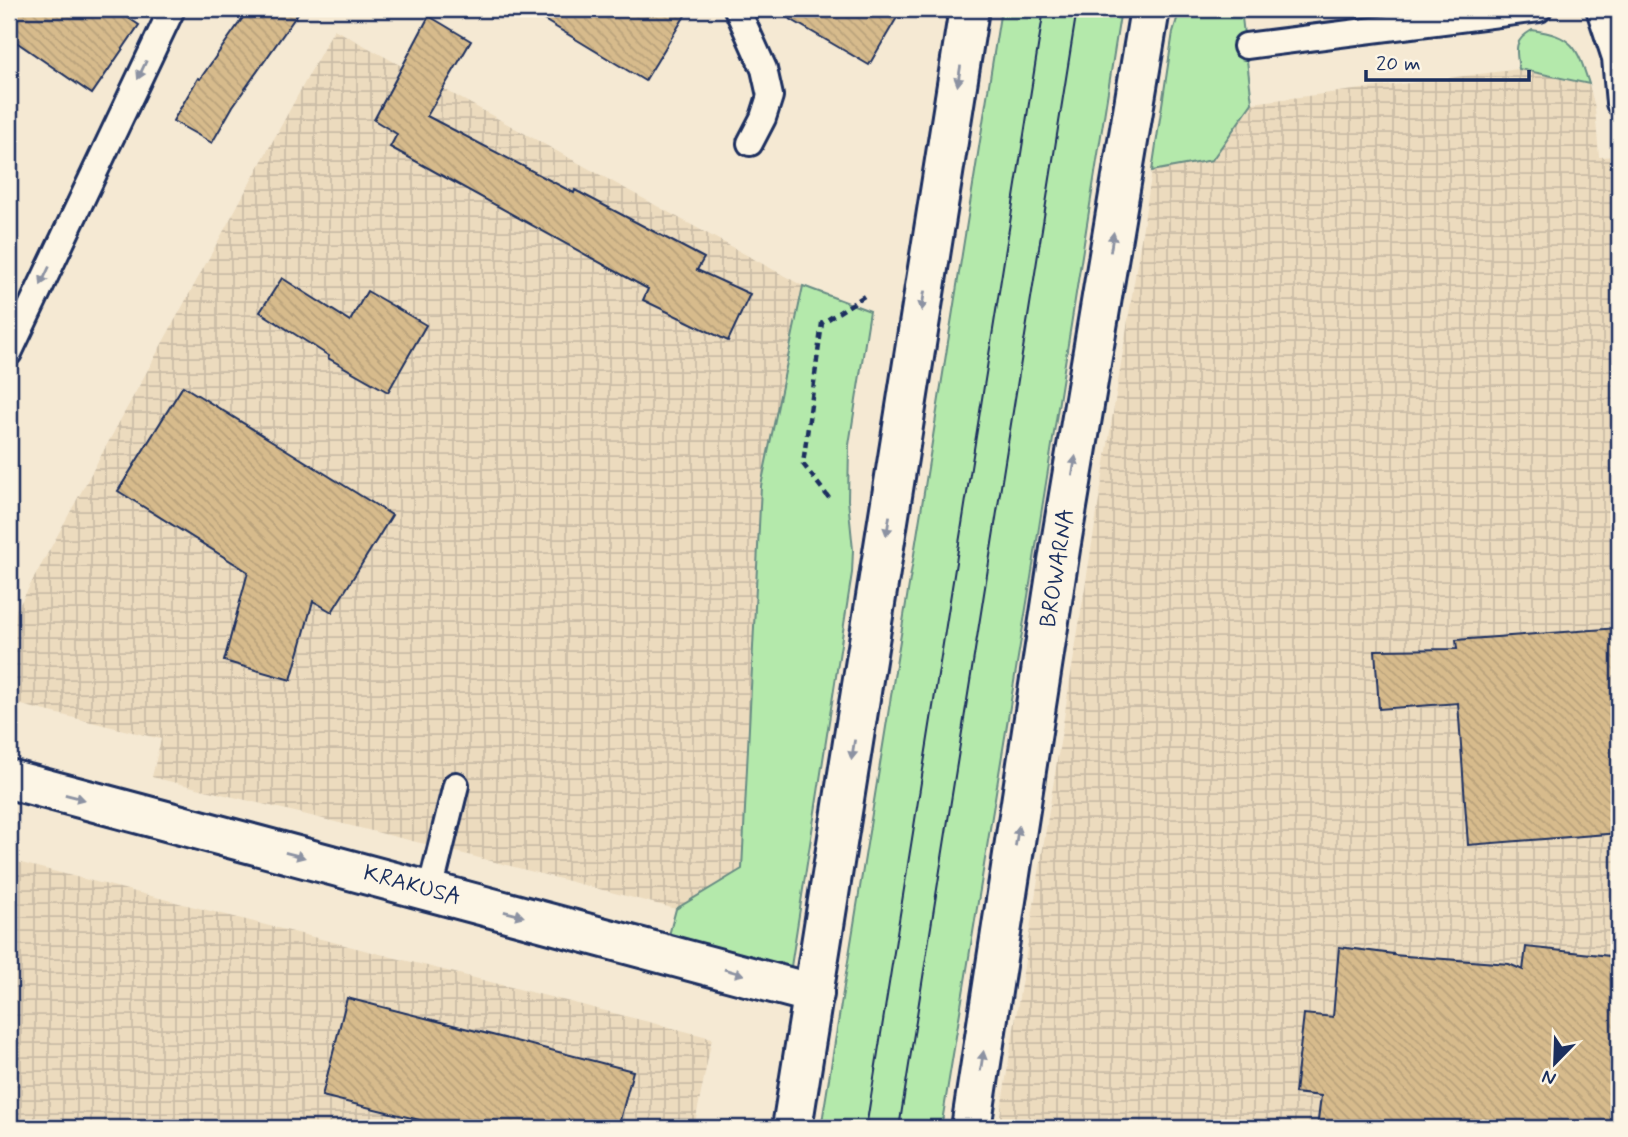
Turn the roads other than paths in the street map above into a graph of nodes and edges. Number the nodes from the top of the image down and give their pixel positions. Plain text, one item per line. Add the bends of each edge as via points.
1 (172, 9) edge
2 (737, 9) edge
3 (970, 9) edge
4 (1150, 9) edge
5 (1539, 9) edge
6 (1599, 9) edge
7 (1246, 46) dead end
8 (1619, 103) edge
9 (750, 143) dead end
10 (9, 354) edge
11 (9, 779) edge
12 (456, 785) dead end
13 (430, 891) junction
14 (814, 993) junction
15 (792, 1128) edge
16 (971, 1128) edge

1 -> 10 lane
2 - 9 lane via 764,69 769,96
3 -> 14 main road
16 -> 4 main road, BROWARNA via 1060,549
5 - 7 lane
6 - 8 lane via 1615,58
11 -> 13 main road, KRAKUSA
12 - 13 lane
13 -> 14 main road, KRAKUSA
14 - 15 main road

